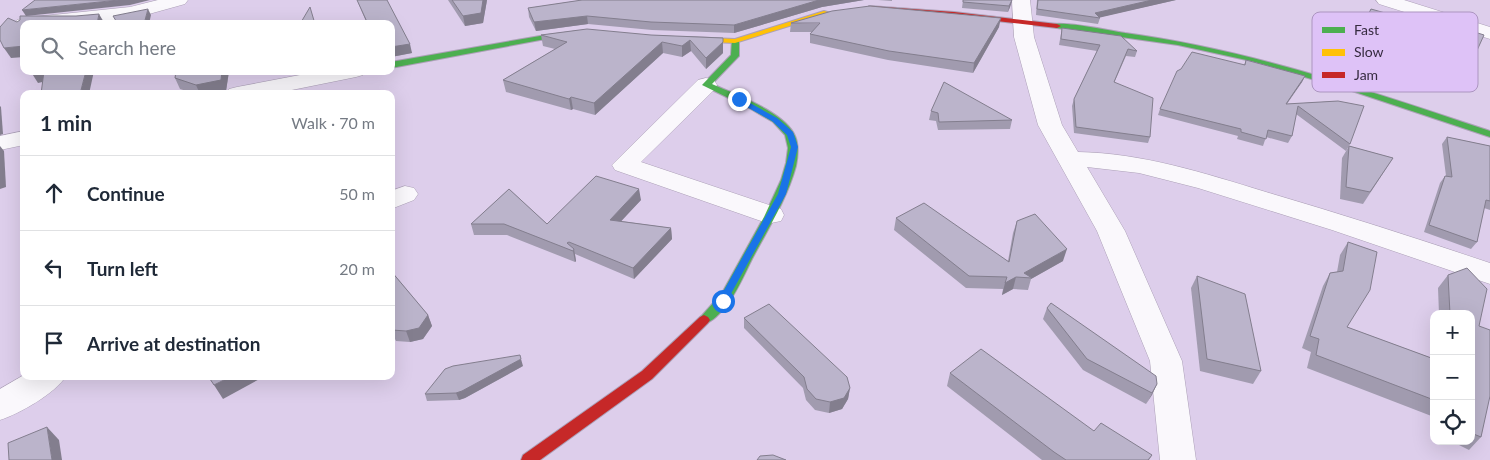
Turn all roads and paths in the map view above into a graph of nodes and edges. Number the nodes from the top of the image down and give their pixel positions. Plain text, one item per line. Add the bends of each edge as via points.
1 (179, 0) edge
2 (1385, 0) edge
3 (859, 9) edge
4 (839, 11) edge
5 (1022, 11) edge
6 (1423, 12) edge
7 (59, 20) edge
8 (1478, 29) edge
9 (588, 32) edge
10 (1490, 33) edge
11 (680, 39) edge
12 (735, 41) junction
13 (395, 64) edge
14 (335, 75) edge
15 (1312, 76) edge
16 (706, 85) junction
17 (258, 90) edge
18 (1362, 92) edge
19 (1490, 134) edge
20 (20, 139) edge
21 (0, 142) edge
22 (1070, 159) junction
23 (771, 214) junction
24 (1490, 274) edge
25 (42, 380) edge
26 (0, 406) edge
27 (528, 460) edge
28 (1178, 460) edge

1 - 7 street via 130,13
2 - 6 street
3 - 5 street
4 - 12 street
5 - 15 street via 1236,55
5 - 22 street via 1024,36 1050,124
8 - 10 street
9 - 13 street
11 - 12 street
12 - 16 street via 735,56
14 - 17 street
16 - 23 street via 746,103 790,134 793,158 782,194
16 - 23 street via 624,165
18 - 19 street
20 - 21 street
22 - 24 street via 1096,159 1196,179 1356,227
22 - 28 street via 1111,231 1166,361
23 - 27 street via 723,301 646,375
25 - 26 street

